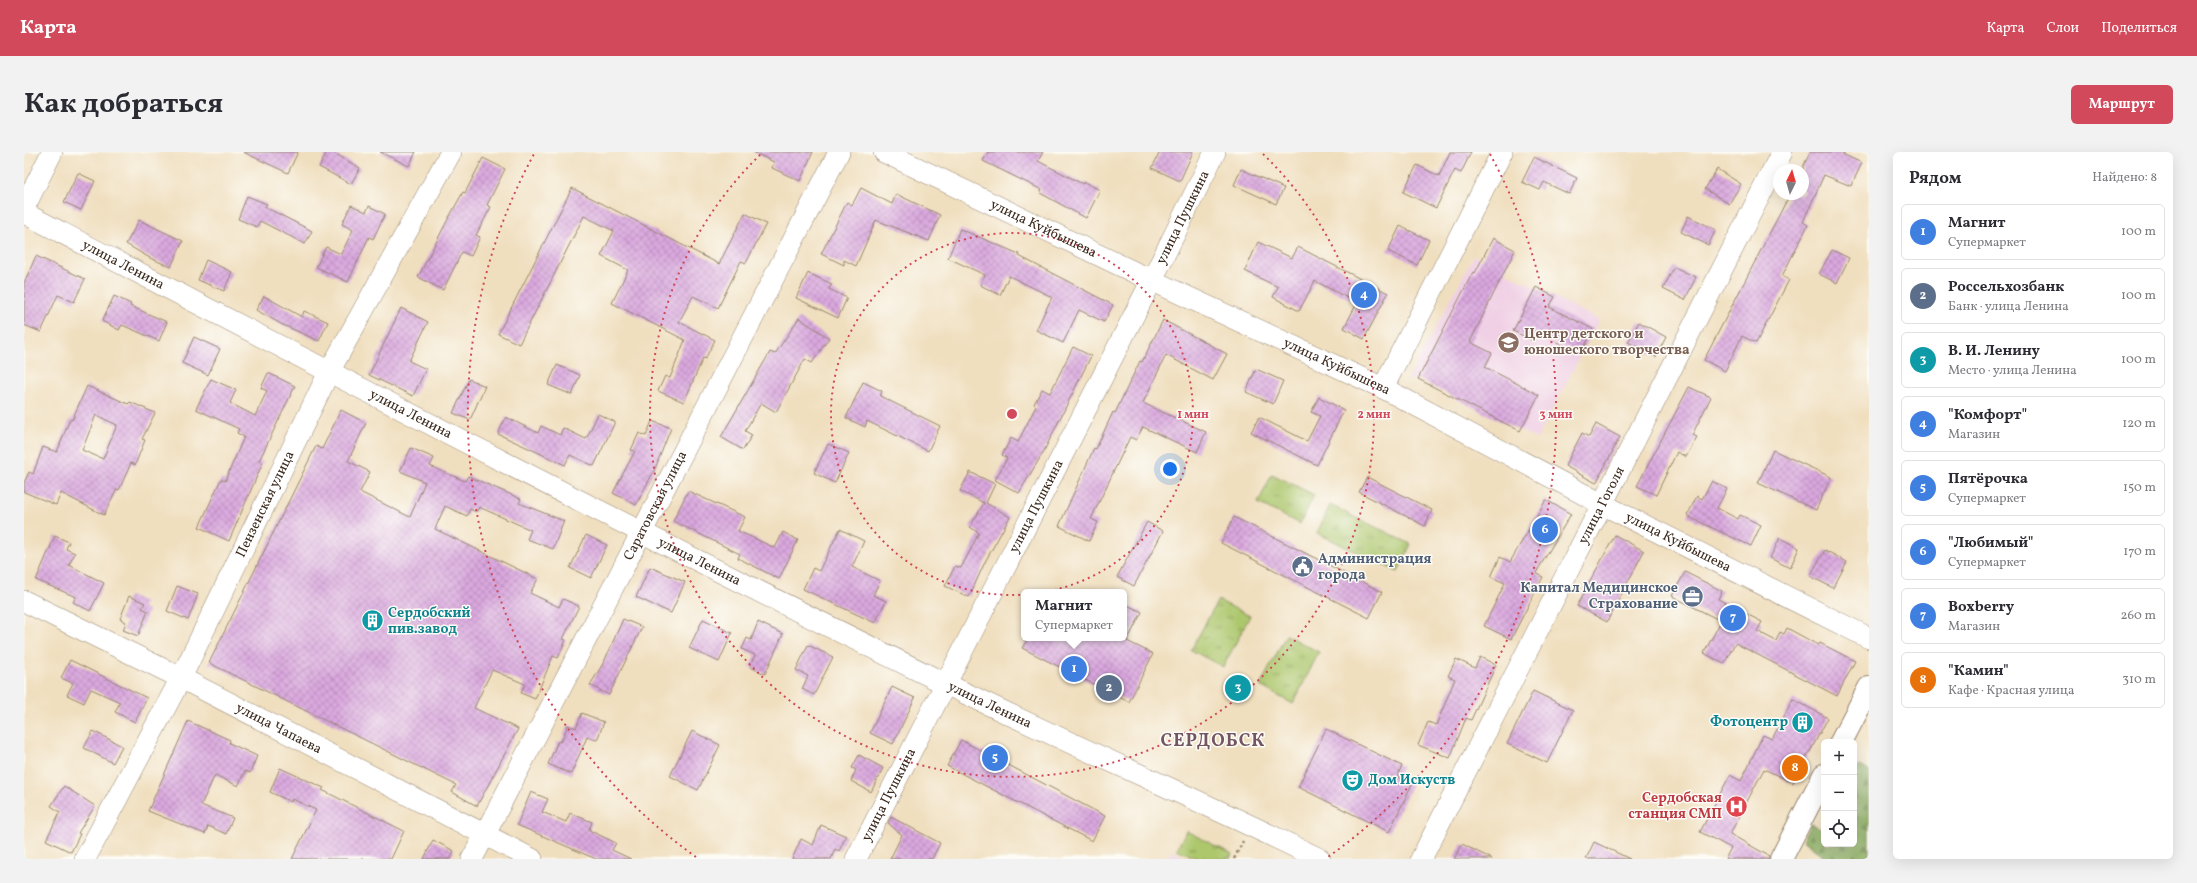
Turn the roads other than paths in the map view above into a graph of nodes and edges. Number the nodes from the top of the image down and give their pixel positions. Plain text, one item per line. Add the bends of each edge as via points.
1 (52, 152) edge
2 (451, 152) edge
3 (839, 152) edge
4 (884, 152) edge
5 (1215, 152) edge
6 (1502, 152) edge
7 (1782, 152) edge
8 (24, 208) edge
9 (24, 213) edge
10 (1152, 280) junction
11 (328, 372) junction
12 (1383, 388) junction
13 (1602, 504) junction
14 (641, 532) junction
15 (24, 601) edge
16 (1869, 638) edge
17 (181, 678) junction
18 (944, 684) junction
19 (1869, 688) edge
20 (1843, 739) edge
21 (1821, 781) edge
22 (484, 835) junction
23 (85, 859) edge
24 (472, 859) edge
25 (532, 859) edge
26 (856, 859) edge
27 (1320, 859) edge
28 (1421, 859) edge
29 (1781, 859) edge

1 - 8 street
2 - 11 street, Пензенская улица
3 - 14 street, Саратовская улица
4 - 10 street, улица Куйбышева
5 - 10 street, улица Пушкина
6 - 12 street
7 - 13 street, улица Гоголя
9 - 11 street, улица Ленина
10 - 12 street, улица Куйбышева
10 - 18 street, улица Пушкина
11 - 14 street, улица Ленина
11 - 17 street, Пензенская улица
12 - 13 street, улица Куйбышева
13 - 16 street, улица Куйбышева
13 - 28 street, улица Гоголя
14 - 18 street, улица Ленина
14 - 22 street, Саратовская улица
15 - 17 street, улица Чапаева
17 - 22 street, улица Чапаева
17 - 23 street, Пензенская улица
18 - 26 street, улица Пушкина
18 - 27 street, улица Ленина
19 - 20 main road
21 - 29 main road
22 - 24 street, Саратовская улица
22 - 25 street, улица Чапаева

